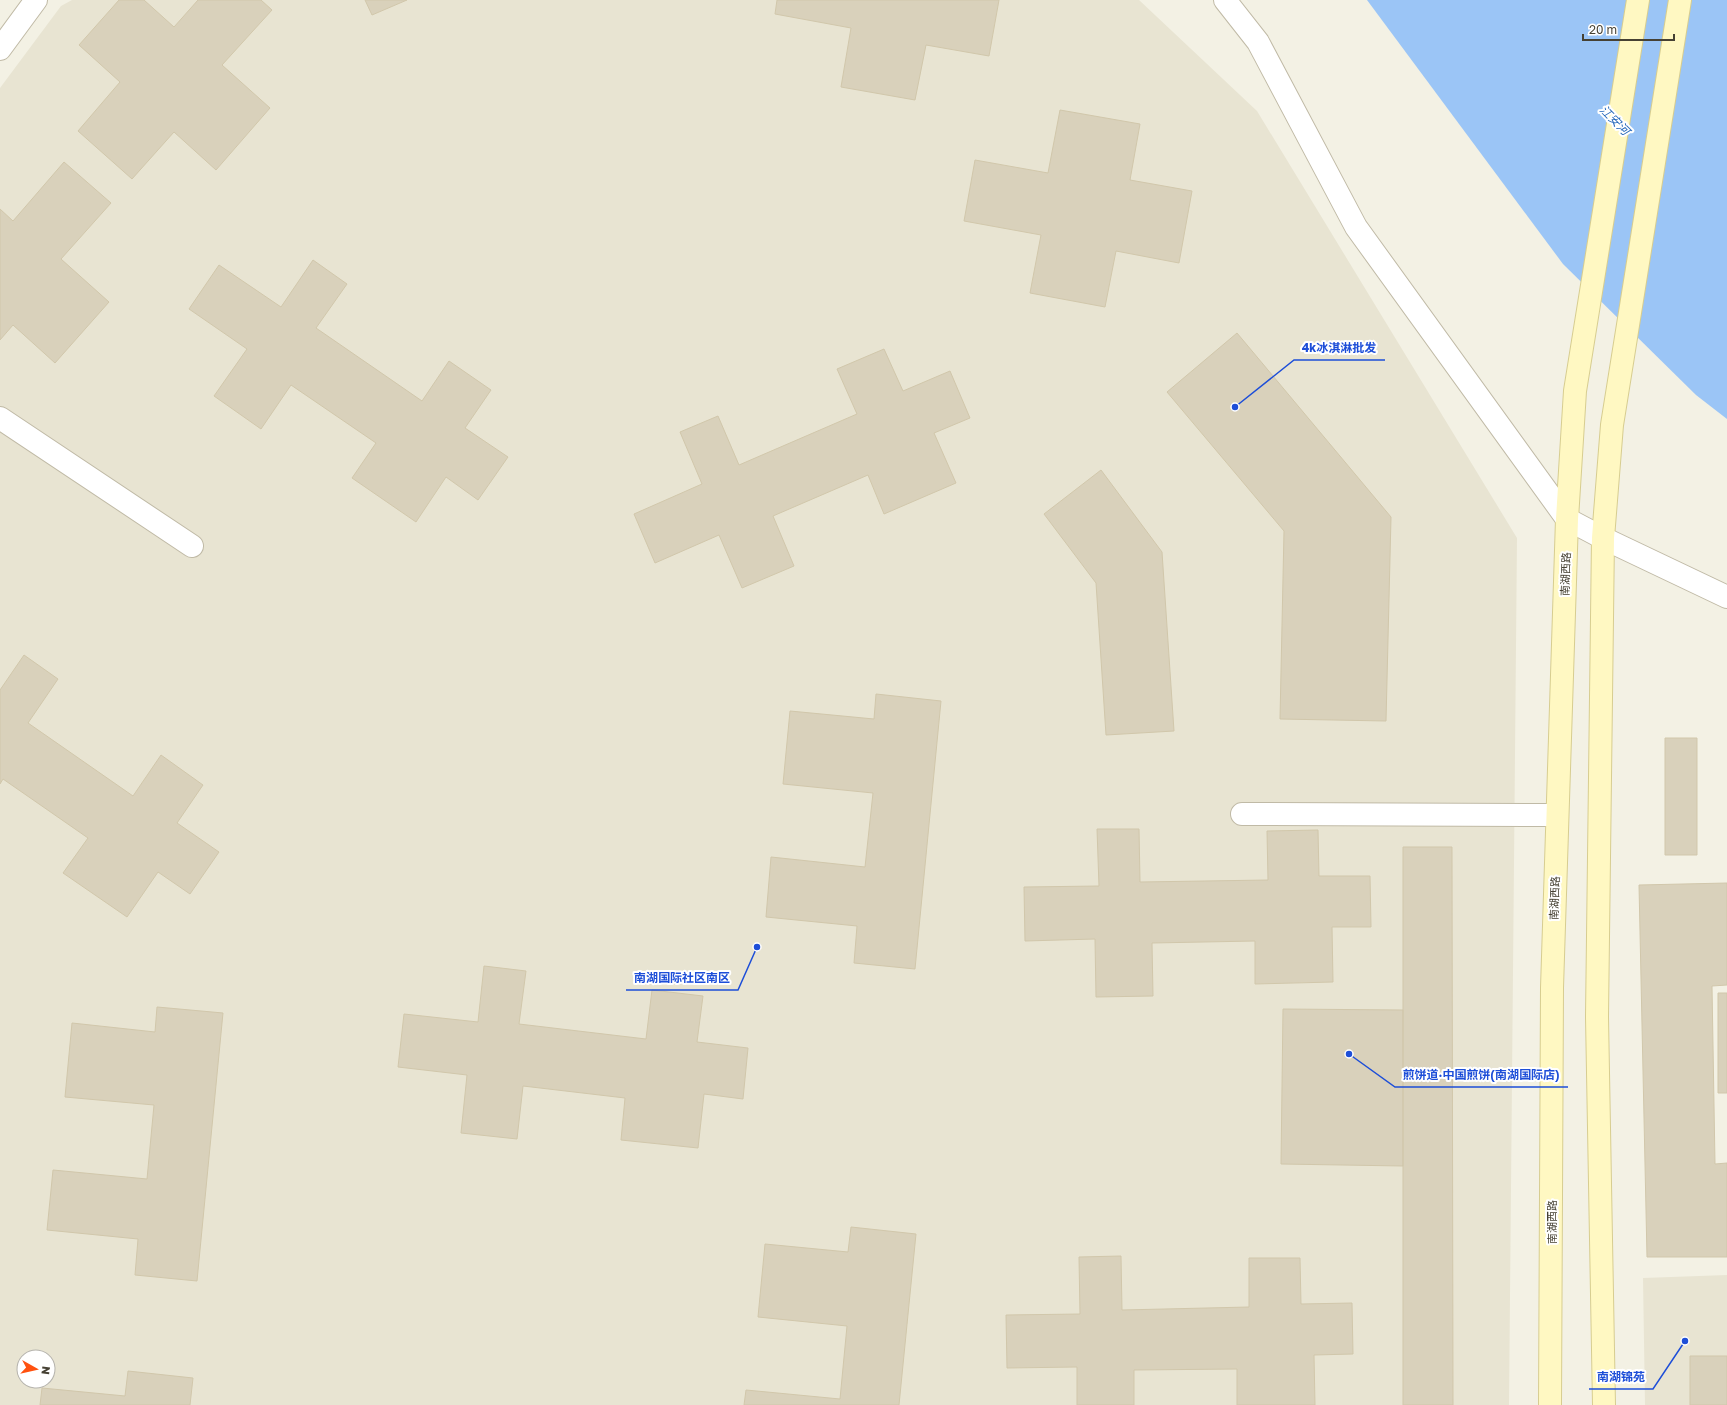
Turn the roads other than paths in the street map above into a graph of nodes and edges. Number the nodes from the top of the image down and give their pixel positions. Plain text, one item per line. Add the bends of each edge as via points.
1 (36, 0) edge
2 (1225, 0) edge
3 (1638, 0) edge
4 (1680, 0) edge
5 (0, 49) edge
6 (0, 418) edge
7 (1567, 519) junction
8 (1603, 538) junction
9 (192, 546) dead end
10 (1727, 597) edge
11 (1242, 814) dead end
12 (1557, 815) junction
13 (1550, 1405) edge
14 (1604, 1405) edge

1 - 5 street
2 - 7 street via 1258,42 1356,227
3 - 7 main road, 南湖西路 via 1575,391
4 - 8 main road via 1612,425
6 - 9 street
7 - 8 street
7 - 12 main road, 南湖西路
8 - 10 street
8 - 14 main road via 1597,1017
11 - 12 street
12 - 13 main road, 南湖西路 via 1552,988

